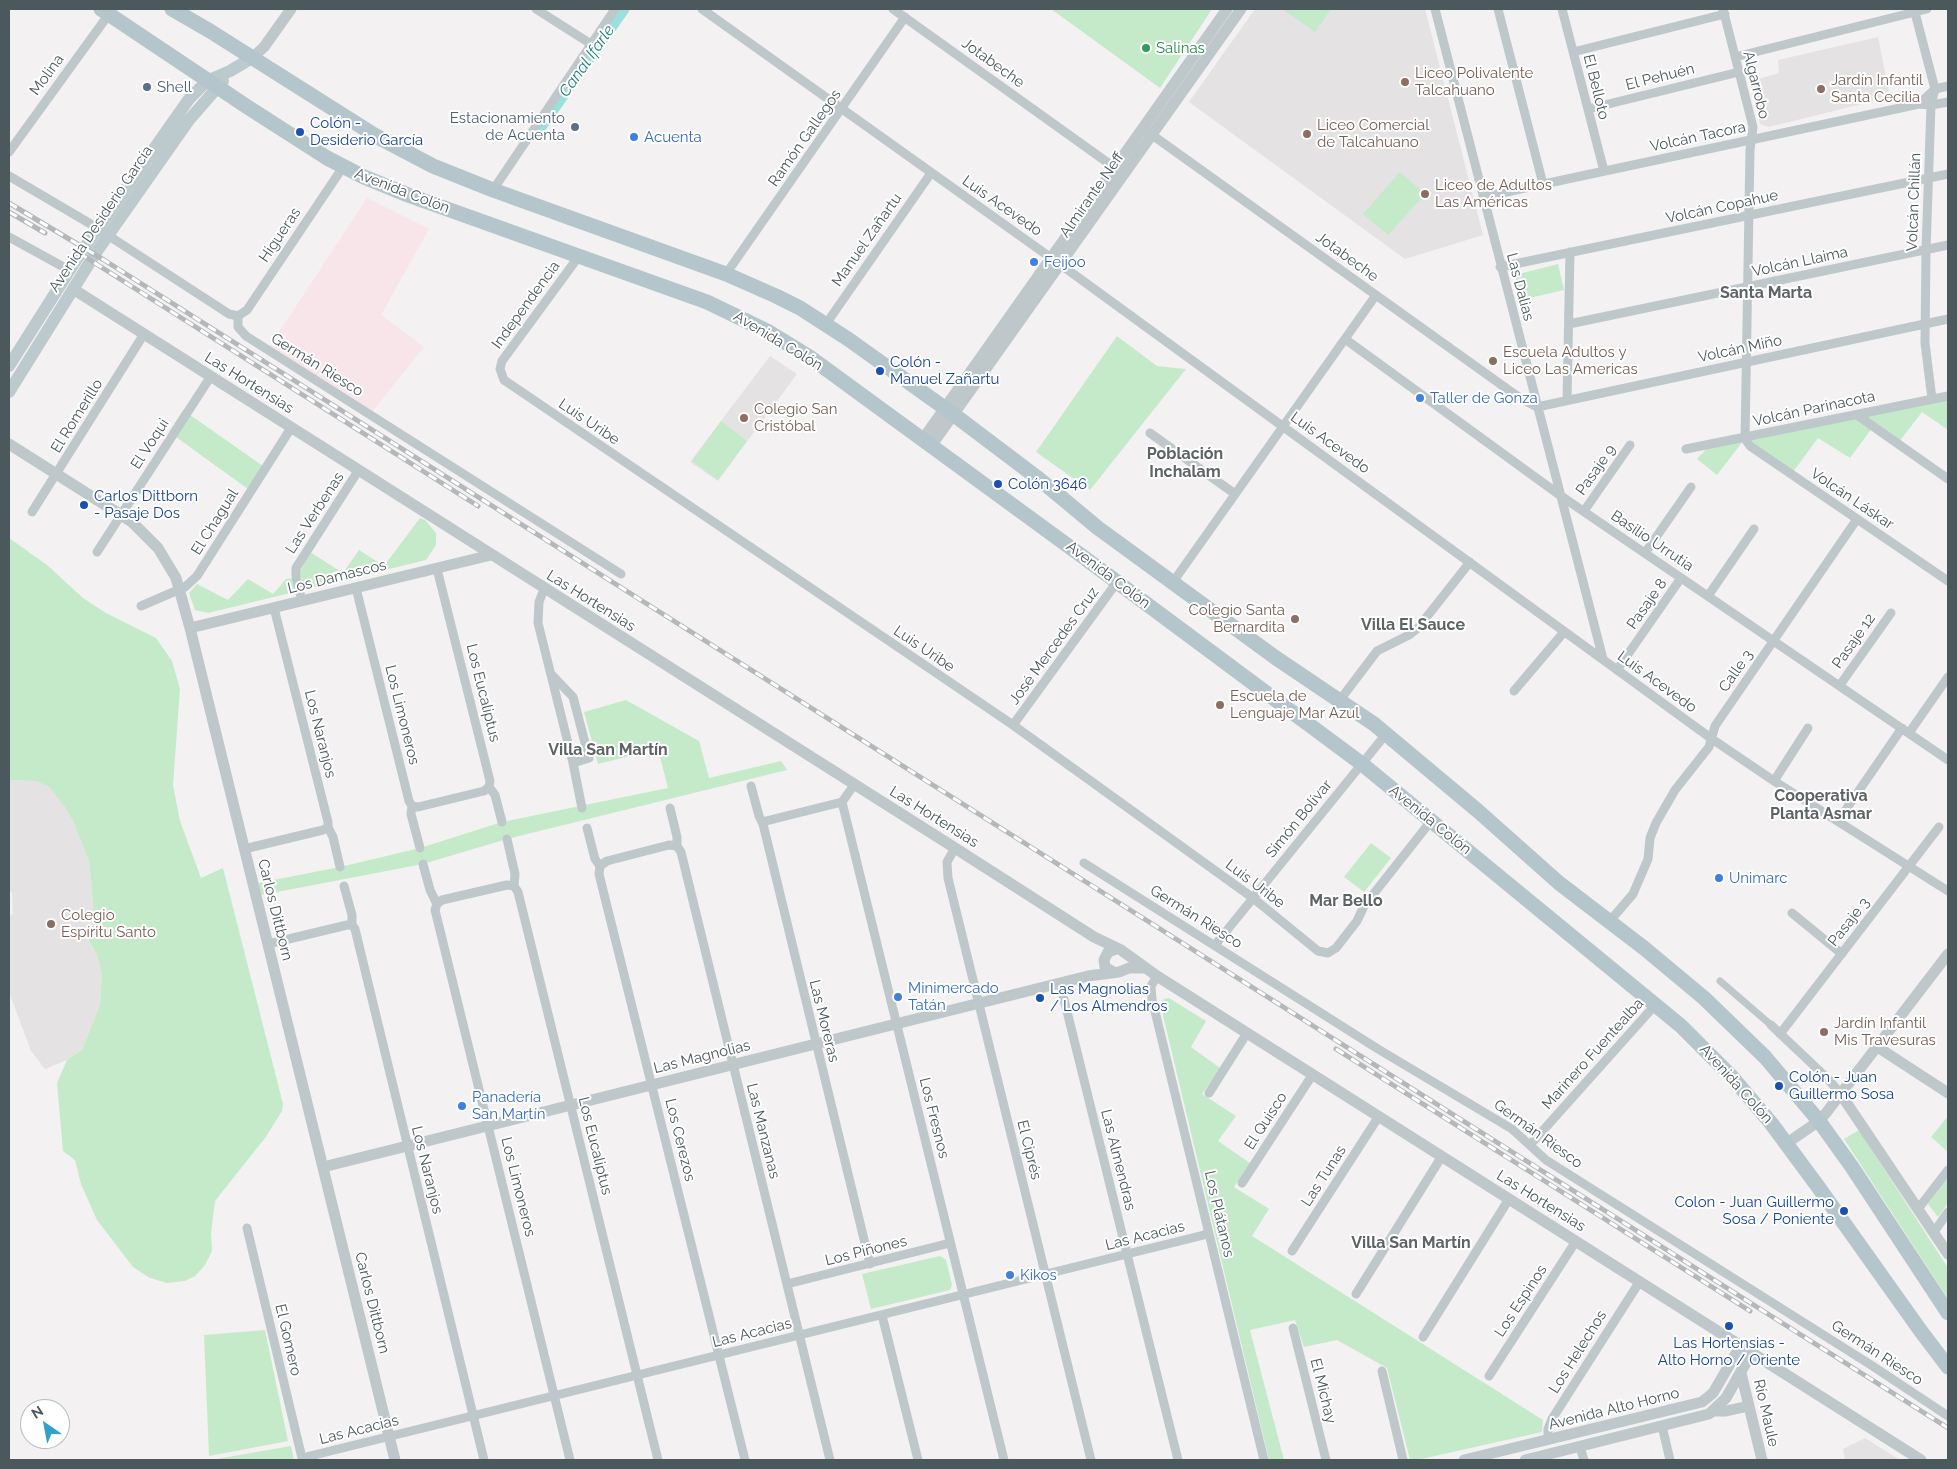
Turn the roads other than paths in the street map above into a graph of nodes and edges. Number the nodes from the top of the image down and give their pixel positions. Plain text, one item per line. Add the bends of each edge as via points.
1 (172, 9) edge
2 (291, 9) edge
3 (536, 9) edge
4 (614, 9) edge
5 (702, 9) edge
6 (893, 9) edge
7 (1227, 9) edge
8 (1241, 9) edge
9 (1435, 9) edge
10 (1498, 9) edge
11 (1562, 9) edge
12 (1927, 9) edge
13 (1915, 10) edge
14 (105, 11) edge
15 (1724, 11) edge
16 (906, 17) junction
17 (591, 44) junction
18 (1573, 52) junction
19 (1735, 56) junction
20 (252, 58) junction
21 (1739, 72) junction
22 (213, 84) junction
23 (1948, 86) edge
24 (1935, 89) junction
25 (1948, 102) edge
26 (1919, 104) junction
27 (1931, 105) junction
28 (842, 108) junction
29 (1588, 109) junction
30 (1143, 128) junction
31 (1153, 135) junction
32 (1751, 140) junction
33 (9, 152) edge
34 (343, 167) junction
35 (1115, 168) junction
36 (1604, 171) junction
37 (931, 172) junction
38 (1948, 174) edge
39 (1125, 175) junction
40 (9, 176) edge
41 (1928, 178) junction
42 (1543, 184) junction
43 (493, 190) junction
44 (1483, 197) junction
45 (1749, 215) junction
46 (102, 232) junction
47 (9, 237) edge
48 (1948, 245) edge
49 (1926, 250) junction
50 (1570, 252) junction
51 (579, 256) junction
52 (1051, 257) junction
53 (1061, 264) junction
54 (1500, 267) junction
55 (69, 270) junction
56 (726, 274) junction
57 (1747, 287) junction
58 (73, 289) junction
59 (1376, 295) junction
60 (238, 316) junction
61 (1948, 319) edge
62 (826, 324) junction
63 (1569, 324) junction
64 (1926, 324) junction
65 (144, 334) junction
66 (1346, 339) junction
67 (1746, 362) junction
68 (9, 366) edge
69 (500, 373) joint
70 (210, 376) junction
71 (9, 392) edge
72 (1948, 396) edge
73 (1932, 399) junction
74 (1567, 400) junction
75 (1537, 407) junction
76 (949, 411) junction
77 (1857, 415) junction
78 (1284, 426) junction
79 (291, 428) junction
80 (1150, 433) dead end
81 (1744, 438) junction
82 (927, 442) junction
83 (9, 444) edge
84 (1630, 445) dead end
85 (1686, 449) dead end
86 (358, 471) junction
87 (56, 474) junction
88 (1948, 478) edge
89 (1691, 487) dead end
90 (1235, 494) junction
91 (1560, 496) junction
92 (1584, 511) junction
93 (32, 512) dead end
94 (121, 514) junction
95 (1857, 519) junction
96 (1754, 529) dead end
97 (97, 552) dead end
98 (1645, 553) junction
99 (492, 556) junction
100 (1470, 562) junction
101 (437, 568) junction
102 (621, 574) dead end
103 (1682, 578) junction
104 (1948, 581) edge
105 (1117, 582) junction
106 (1173, 582) junction
107 (356, 588) junction
108 (544, 589) junction
109 (180, 590) junction
110 (1708, 596) junction
111 (302, 601) junction
112 (141, 606) dead end
113 (274, 608) junction
114 (1891, 613) dead end
115 (190, 628) junction
116 (1564, 632) junction
117 (1774, 640) junction
118 (1603, 659) junction
119 (1617, 670) junction
120 (550, 673) junction
121 (1948, 677) edge
122 (1840, 685) junction
123 (1514, 691) dead end
124 (1340, 700) junction
125 (1013, 725) junction
126 (1808, 728) dead end
127 (1906, 730) junction
128 (1386, 734) junction
129 (1712, 739) junction
130 (1948, 760) edge
131 (573, 762) junction
132 (1362, 764) junction
133 (1774, 781) junction
134 (854, 785) junction
135 (751, 786) dead end
136 (490, 787) junction
137 (842, 802) junction
138 (412, 806) junction
139 (582, 808) dead end
140 (670, 808) dead end
141 (1432, 821) junction
142 (1838, 821) junction
143 (502, 822) dead end
144 (763, 824) junction
145 (328, 827) junction
146 (1939, 827) dead end
147 (587, 828) dead end
148 (507, 839) dead end
149 (677, 846) junction
150 (420, 848) dead end
151 (955, 848) junction
152 (244, 849) junction
153 (1084, 863) dead end
154 (424, 864) dead end
155 (600, 866) junction
156 (1910, 866) junction
157 (340, 867) dead end
158 (344, 886) dead end
159 (514, 886) junction
160 (1948, 891) edge
161 (1253, 898) junction
162 (437, 904) junction
163 (1792, 913) dead end
164 (1609, 922) junction
165 (352, 925) junction
166 (1094, 937) junction
167 (268, 944) junction
168 (1215, 945) junction
169 (1116, 949) junction
170 (1842, 954) junction
171 (1948, 954) edge
172 (1126, 955) junction
173 (1104, 958) junction
174 (1145, 968) junction
175 (1118, 971) junction
176 (1088, 976) junction
177 (1157, 976) junction
178 (1720, 981) dead end
179 (1060, 983) junction
180 (979, 1004) junction
181 (1656, 1004) junction
182 (896, 1024) junction
183 (1771, 1025) joint
184 (1247, 1033) junction
185 (1780, 1034) junction
186 (816, 1044) junction
187 (1876, 1046) junction
188 (733, 1064) junction
189 (1313, 1074) junction
190 (652, 1085) junction
191 (1947, 1090) edge
192 (1209, 1093) dead end
193 (1840, 1094) junction
194 (571, 1105) junction
195 (1379, 1116) junction
196 (1819, 1121) junction
197 (488, 1125) junction
198 (1787, 1144) junction
199 (1530, 1145) junction
200 (407, 1146) junction
201 (1442, 1156) junction
202 (323, 1166) junction
203 (1948, 1170) edge
204 (1242, 1183) dead end
205 (1509, 1199) junction
206 (1918, 1208) junction
207 (1948, 1212) edge
208 (247, 1228) dead end
209 (1208, 1232) junction
210 (1934, 1232) junction
211 (1576, 1241) junction
212 (950, 1243) junction
213 (1292, 1251) dead end
214 (1127, 1254) junction
215 (1948, 1254) edge
216 (870, 1264) junction
217 (1045, 1274) junction
218 (1640, 1281) junction
219 (788, 1283) junction
220 (1356, 1294) dead end
221 (964, 1295) junction
222 (1948, 1313) edge
223 (882, 1315) junction
224 (1293, 1328) dead end
225 (799, 1336) junction
226 (1423, 1337) dead end
227 (1741, 1345) junction
228 (1752, 1352) junction
229 (719, 1355) junction
230 (1948, 1367) edge
231 (1382, 1371) dead end
232 (1741, 1373) junction
233 (637, 1376) junction
234 (1489, 1376) dead end
235 (555, 1396) junction
236 (1749, 1406) junction
237 (1713, 1411) junction
238 (1659, 1413) junction
239 (473, 1416) junction
240 (1948, 1416) edge
241 (1662, 1426) junction
242 (389, 1437) junction
243 (1548, 1440) junction
244 (1580, 1446) junction
245 (302, 1458) joint
246 (395, 1460) edge
247 (484, 1460) edge
248 (570, 1460) edge
249 (658, 1460) edge
250 (745, 1460) edge
251 (830, 1460) edge
252 (918, 1460) edge
253 (1004, 1460) edge
254 (1091, 1460) edge
255 (1178, 1460) edge
256 (1264, 1460) edge
257 (1326, 1460) edge
258 (1403, 1460) edge
259 (1464, 1460) edge
260 (1525, 1460) edge
261 (1584, 1460) edge
262 (1670, 1460) edge
263 (1762, 1460) edge
264 (1921, 1460) edge

1 - 20 main road
2 - 20 street via 264,47
3 - 17 street
4 - 17 street
5 - 28 street, Luis Acevedo
6 - 16 street, Jotabeche
7 - 30 street, Almirante Neff
8 - 31 street, Almirante Neff
9 - 44 street, Las Dalias
10 - 42 street
11 - 18 street, El Belloto
12 - 13 street
13 - 19 street
13 - 24 street, Volcán Chillán
14 - 22 main road, Avenida Colón
14 - 33 street, Molina
15 - 18 street
15 - 19 street, Algarrobo
16 - 28 street, Ramón Gallegos
16 - 35 street, Jotabeche
17 - 43 street
18 - 29 street, El Belloto
19 - 21 street, Algarrobo
20 - 22 main road, Avenida Desiderio García
20 - 43 main road via 394,146 439,169
21 - 29 street, El Pehuén
21 - 32 street, Algarrobo via 1753,127
22 - 34 main road, Avenida Colón
22 - 46 main road, Avenida Desiderio García via 189,99 155,156
23 - 24 street
24 - 26 street
24 - 27 street, Volcán Chillán
25 - 27 street, Volcán Tacora
26 - 27 street, Volcán Tacora
26 - 32 street, Volcán Tacora
27 - 41 street, Volcán Chillán
28 - 37 street, Luis Acevedo
28 - 56 street, Ramón Gallegos
29 - 36 street, El Belloto
30 - 31 street, Jotabeche
30 - 35 street, Almirante Neff
31 - 39 street, Almirante Neff
31 - 59 street, Jotabeche
32 - 36 street, Volcán Tacora
32 - 45 street, Algarrobo
34 - 51 main road, Avenida Colón via 408,195
34 - 60 street, Higueras via 247,310
35 - 39 street, Jotabeche
35 - 52 street, Almirante Neff
36 - 42 street, Volcán Tacora
37 - 52 street, Luis Acevedo
37 - 62 street, Manuel Zañartu
38 - 41 street, Volcán Copahue
39 - 53 street, Almirante Neff
40 - 46 street
41 - 45 street, Volcán Copahue
41 - 49 street, Volcán Chillán
42 - 44 street, Volcán Tacora
43 - 56 main road
44 - 54 street, Las Dalias
45 - 50 street, Volcán Copahue
45 - 57 street, Algarrobo
46 - 55 main road, Avenida Desiderio García
46 - 58 main road, Avenida Desiderio García
46 - 60 street via 229,314
47 - 55 street
48 - 49 street, Volcán Llaima
49 - 57 street, Volcán Llaima
49 - 64 street, Volcán Chillán
50 - 54 street, Volcán Copahue
50 - 63 street
51 - 69 street, Independencia via 506,355
51 - 82 main road, Avenida Colón via 707,302 767,331
52 - 53 street, Luis Acevedo
52 - 76 street, Almirante Neff
53 - 76 street, Almirante Neff
53 - 78 street, Luis Acevedo
54 - 75 street, Las Dalias
55 - 68 main road, Avenida Desiderio García
56 - 62 main road via 776,296
57 - 63 street, Volcán Llaima
57 - 67 street, Algarrobo
58 - 65 street, Las Hortensias
58 - 71 main road, Avenida Desiderio García
59 - 66 street
59 - 75 street, Jotabeche
60 - 102 street, Germán Riesco via 238,327 246,336
61 - 64 street, Volcán Miño
62 - 76 main road
63 - 74 street
64 - 67 street, Volcán Miño
64 - 73 street, Volcán Chillán via 1926,363
65 - 70 street, Las Hortensias
65 - 87 street, El Romerillo
66 - 78 street
66 - 91 street, Basilio Urrutia
67 - 74 street, Volcán Miño
67 - 81 street, Algarrobo
69 - 125 street, Luis Uribe via 510,386
70 - 79 street, Las Hortensias
70 - 94 street, El Voqui
72 - 73 street, Volcán Parinacota
73 - 77 street, Volcán Parinacota
74 - 75 street, Volcán Miño
75 - 91 street, Las Dalias
76 - 82 street, Almirante Neff
76 - 106 main road via 1098,528
77 - 81 street, Volcán Parinacota
77 - 88 street
78 - 90 street
78 - 100 street, Luis Acevedo
79 - 86 street, Las Hortensias
79 - 109 street, El Chagual via 197,576
80 - 90 street
81 - 85 street, Volcán Parinacota
81 - 95 street, Volcán Láskar via 1750,446
82 - 105 main road, Avenida Colón
83 - 87 street, Carlos Dittborn
84 - 92 street, Pasaje 9
86 - 99 street, Las Hortensias
86 - 111 street, Las Verbenas via 297,566 296,577
87 - 93 street, El Romerillo
87 - 94 street, Carlos Dittborn
89 - 98 street
90 - 106 street
91 - 92 street, Basilio Urrutia
91 - 118 street, Las Dalias
92 - 98 street, Basilio Urrutia
94 - 97 street, El Voqui
94 - 109 street, Carlos Dittborn via 158,548
95 - 104 street, Volcán Láskar
95 - 117 street, Calle 3
96 - 110 street
98 - 103 street, Basilio Urrutia
99 - 101 street, Los Damascos
99 - 108 street, Las Hortensias
100 - 116 street, Luis Acevedo
100 - 124 street via 1418,628 1377,651
101 - 107 street, Los Damascos
101 - 136 street, Los Eucaliptus
103 - 110 street, Basilio Urrutia
103 - 119 street, Pasaje 8
105 - 125 street, José Mercedes Cruz
105 - 132 main road, Avenida Colón
106 - 124 main road via 1276,658
107 - 111 street, Los Damascos
107 - 138 street, Los Limoneros
108 - 120 street via 537,616
108 - 134 street, Las Hortensias
109 - 112 street, El Chagual
109 - 115 street, Carlos Dittborn
110 - 117 street, Basilio Urrutia
111 - 113 street, Los Damascos
113 - 115 street, Los Damascos
113 - 145 street, Los Naranjos
114 - 122 street, Pasaje 12
115 - 152 street, Carlos Dittborn
116 - 118 street, Luis Acevedo
116 - 123 street
117 - 122 street, Basilio Urrutia
117 - 129 street, Calle 3 via 1715,726
118 - 119 street, Luis Acevedo
119 - 129 street, Luis Acevedo
120 - 131 street
120 - 131 street via 572,697 589,758
121 - 127 street
122 - 127 street, Basilio Urrutia
124 - 128 main road
125 - 161 street, Luis Uribe
126 - 133 street
127 - 130 street, Basilio Urrutia
127 - 142 street
128 - 132 street, Simón Bolívar
128 - 164 main road
129 - 133 street, Luis Acevedo
129 - 164 street, Calle 3 via 1662,813 1650,838 1648,859 1633,894
131 - 139 street
132 - 141 main road, Avenida Colón
132 - 161 street, Simón Bolívar
133 - 142 street, Luis Acevedo
134 - 137 street
134 - 151 street, Las Hortensias
135 - 144 street, Las Moreras
136 - 138 street
136 - 143 street, Los Eucaliptus
137 - 144 street
137 - 182 street, Los Fresnos
138 - 150 street, Los Limoneros
140 - 149 street, Las Manzanas
141 - 161 street, Luis Uribe via 1364,906 1336,948 1328,953 1318,951
141 - 181 main road, Avenida Colón
142 - 156 street, Luis Acevedo
144 - 186 street, Las Moreras
145 - 152 street
145 - 157 street, Los Naranjos
146 - 156 street, Pasaje 3
147 - 155 street, Los Cerezos
148 - 159 street, Los Eucaliptus via 515,874
149 - 155 street via 669,845 607,861
149 - 188 street, Las Manzanas via 682,852
151 - 166 street, Las Hortensias
151 - 180 street, El Ciprés via 949,857 946,873
152 - 167 street, Carlos Dittborn
153 - 168 street, Germán Riesco
154 - 162 street, Los Limoneros
155 - 190 street, Los Cerezos via 599,874
156 - 160 street, Luis Acevedo
156 - 170 street, Pasaje 3
158 - 165 street, Los Naranjos
159 - 162 street via 442,900
159 - 194 street, Los Eucaliptus
161 - 168 street, Simón Bolívar
162 - 197 street, Los Limoneros
163 - 170 street
164 - 196 main road via 1667,966 1732,1023 1778,1070
165 - 167 street
165 - 200 street, Los Naranjos
166 - 169 street, Las Hortensias
166 - 173 street, Las Hortensias
167 - 202 street, Carlos Dittborn
168 - 199 street, Germán Riesco via 1378,1049 1512,1129
169 - 172 street
169 - 173 street via 1110,950
170 - 185 street, Pasaje 3
171 - 187 street
172 - 174 street, Las Hortensias
172 - 175 street via 1127,964
173 - 175 street via 1105,967
173 - 176 street
174 - 175 street
174 - 177 street, Las Hortensias
175 - 176 street, Las Magnolias
176 - 179 street, Las Magnolias
177 - 184 street, Las Hortensias
177 - 209 street, Los Plátanos via 1152,986 1152,999
178 - 183 street
179 - 180 street, Las Magnolias
179 - 214 street, Las Almendras
180 - 182 street, Las Magnolias
180 - 217 street, El Ciprés
181 - 198 main road, Avenida Colón via 1732,1077
181 - 199 street, Marinero Fuentealba
182 - 186 street, Las Magnolias
182 - 212 street, Los Fresnos
183 - 185 street
184 - 189 street, Las Hortensias
184 - 192 street
185 - 193 street
186 - 188 street, Las Magnolias
186 - 216 street, Las Moreras
187 - 191 street
187 - 193 street
188 - 190 street, Las Magnolias
188 - 219 street, Las Manzanas
189 - 195 street, Las Hortensias
189 - 204 street, El Quisco
190 - 194 street, Las Magnolias
190 - 229 street, Los Cerezos
193 - 196 street
193 - 206 street
194 - 197 street, Las Magnolias
194 - 233 street, Los Eucaliptus
195 - 201 street, Las Hortensias
195 - 213 street, Las Tunas
196 - 198 street
196 - 222 main road
197 - 200 street, Las Magnolias
197 - 235 street, Los Limoneros
198 - 230 main road, Avenida Colón
199 - 240 street, Germán Riesco via 1546,1160
200 - 202 street, Las Magnolias
200 - 239 street, Los Naranjos
201 - 205 street, Las Hortensias
201 - 220 street
202 - 242 street, Carlos Dittborn
203 - 206 street
205 - 211 street, Las Hortensias
205 - 226 street
206 - 210 street
207 - 210 street
208 - 245 street, El Gomero
209 - 214 street, Las Acacias
209 - 256 street, Los Plátanos
210 - 215 street
211 - 218 street, Las Hortensias
211 - 234 street, Los Espinos
212 - 216 street, Los Piñones
212 - 221 street, Los Fresnos
214 - 217 street, Las Acacias
214 - 255 street, Las Almendras
216 - 219 street, Los Piñones
217 - 221 street, Las Acacias
217 - 254 street, El Ciprés
218 - 227 street, Las Hortensias
218 - 243 street, Los Helechos via 1552,1419
219 - 225 street, Las Manzanas
221 - 223 street, Las Acacias
221 - 253 street, Los Fresnos
223 - 225 street, Las Acacias
223 - 252 street
224 - 257 street, El Michay
225 - 229 street, Las Acacias
225 - 251 street, Las Manzanas
227 - 228 street, Las Hortensias
227 - 238 street, Avenida Alto Horno via 1706,1400
228 - 232 street, Avenida Alto Horno
228 - 264 street, Las Hortensias
229 - 233 street, Las Acacias
229 - 250 street, Los Cerezos
231 - 258 street
232 - 236 street, Río Maule
232 - 237 street, Avenida Alto Horno via 1726,1398
233 - 235 street, Las Acacias
233 - 249 street, Los Eucaliptus
235 - 239 street, Las Acacias
235 - 248 street, Los Limoneros
236 - 237 street via 1726,1412
236 - 263 street, Río Maule
237 - 241 street, Avenida Alto Horno
238 - 241 street
238 - 243 street, Avenida Alto Horno
239 - 242 street, Las Acacias
239 - 247 street, Los Naranjos
241 - 244 street, Avenida Alto Horno
241 - 262 street
242 - 245 street, Las Acacias
242 - 246 street, Carlos Dittborn
243 - 259 street, Avenida Alto Horno
244 - 260 street, Avenida Alto Horno
244 - 261 street

